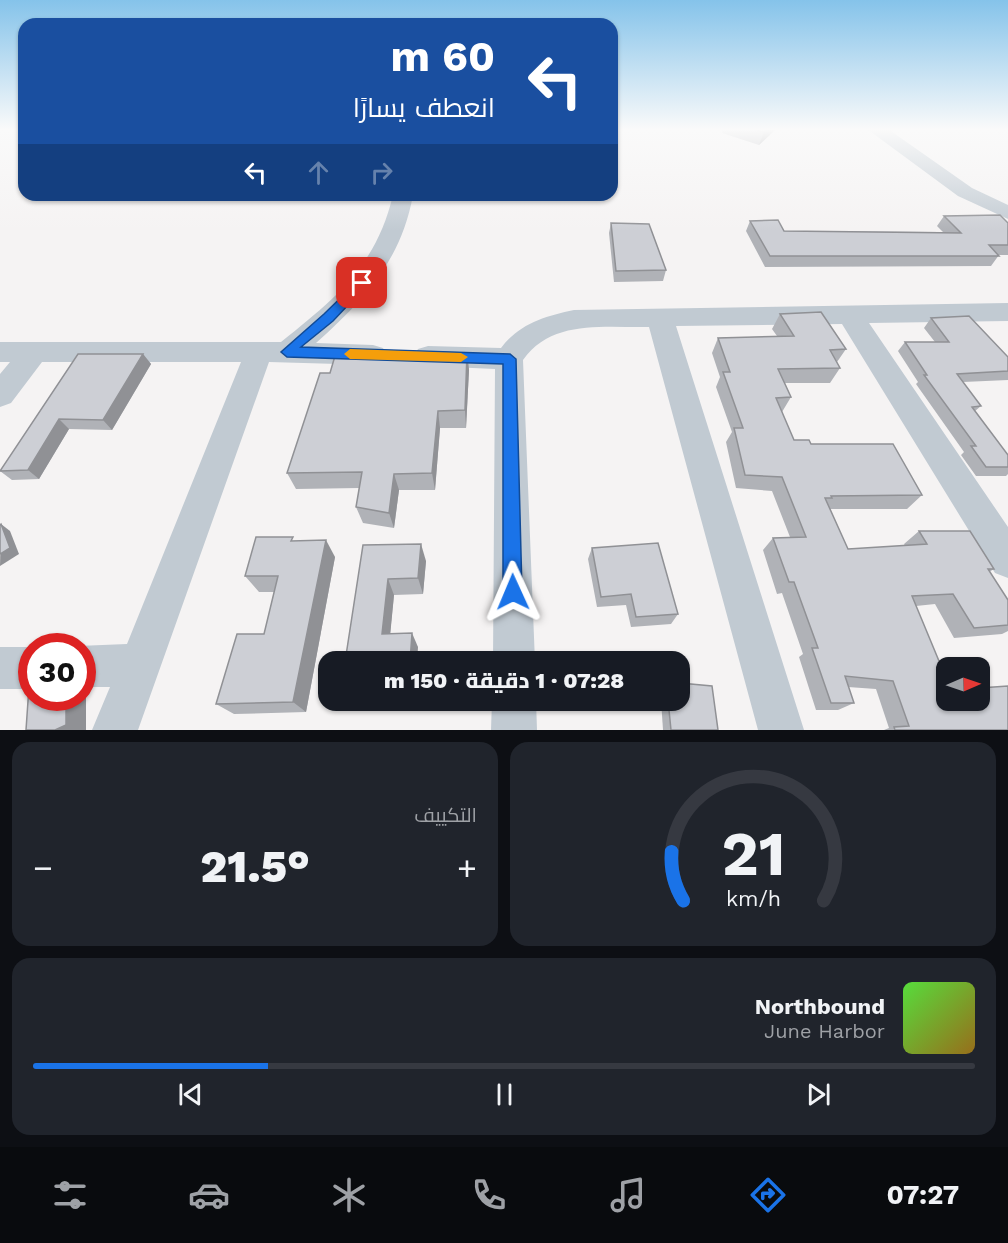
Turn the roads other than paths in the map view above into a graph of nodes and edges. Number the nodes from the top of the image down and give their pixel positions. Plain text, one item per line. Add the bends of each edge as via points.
1 (923, 163) edge
2 (402, 201) edge
3 (1008, 213) edge
4 (1008, 312) edge
5 (849, 314) junction
6 (660, 319) junction
7 (0, 352) edge
8 (34, 352) junction
9 (273, 352) junction
10 (510, 359) junction
11 (0, 395) edge
12 (1008, 560) edge
13 (514, 651) edge
14 (140, 665) junction
15 (96, 666) edge
16 (0, 668) edge
17 (18, 668) edge
18 (514, 711) edge
19 (115, 730) edge
20 (514, 730) edge
21 (781, 730) edge

1 - 3 street via 949,182
2 - 9 street via 398,222 371,272 329,318
4 - 5 street
5 - 6 street
5 - 12 street
6 - 10 street via 574,319 553,323 528,336
6 - 21 street
7 - 8 street
8 - 9 street
8 - 11 street
9 - 10 street
9 - 14 street
10 - 13 street
14 - 15 street
14 - 19 street
16 - 17 street
18 - 20 street

